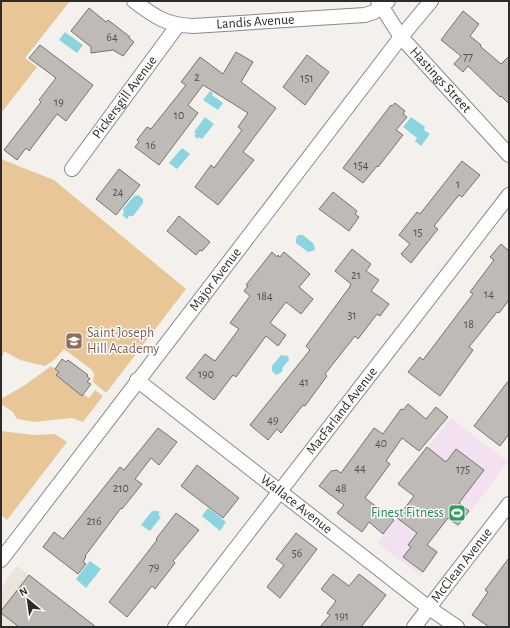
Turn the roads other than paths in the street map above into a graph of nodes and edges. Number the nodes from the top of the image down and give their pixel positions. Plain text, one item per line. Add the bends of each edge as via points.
1 (134, 1) edge
2 (431, 1) edge
3 (382, 3) edge
4 (178, 25) junction
5 (401, 37) junction
6 (509, 155) edge
7 (72, 169) dead end
8 (509, 194) edge
9 (137, 380) junction
10 (280, 491) junction
11 (509, 504) edge
12 (1, 560) edge
13 (429, 608) junction
14 (176, 627) edge
15 (414, 627) edge
16 (457, 627) edge

1 - 4 street, Landis Avenue via 155,17
2 - 5 street, Major Avenue
3 - 4 street, Landis Avenue via 374,12 353,17
3 - 5 street, Hastings Street
4 - 7 street, Pickersgill Avenue
5 - 6 street, Hastings Street
5 - 9 street, Major Avenue
8 - 10 street, MacFarland Avenue
9 - 10 street, Wallace Avenue
9 - 12 street, Major Avenue
10 - 13 street, Wallace Avenue
10 - 14 street, MacFarland Avenue
11 - 13 street, McClean Avenue
13 - 15 street, McClean Avenue
13 - 16 street, Wallace Avenue

